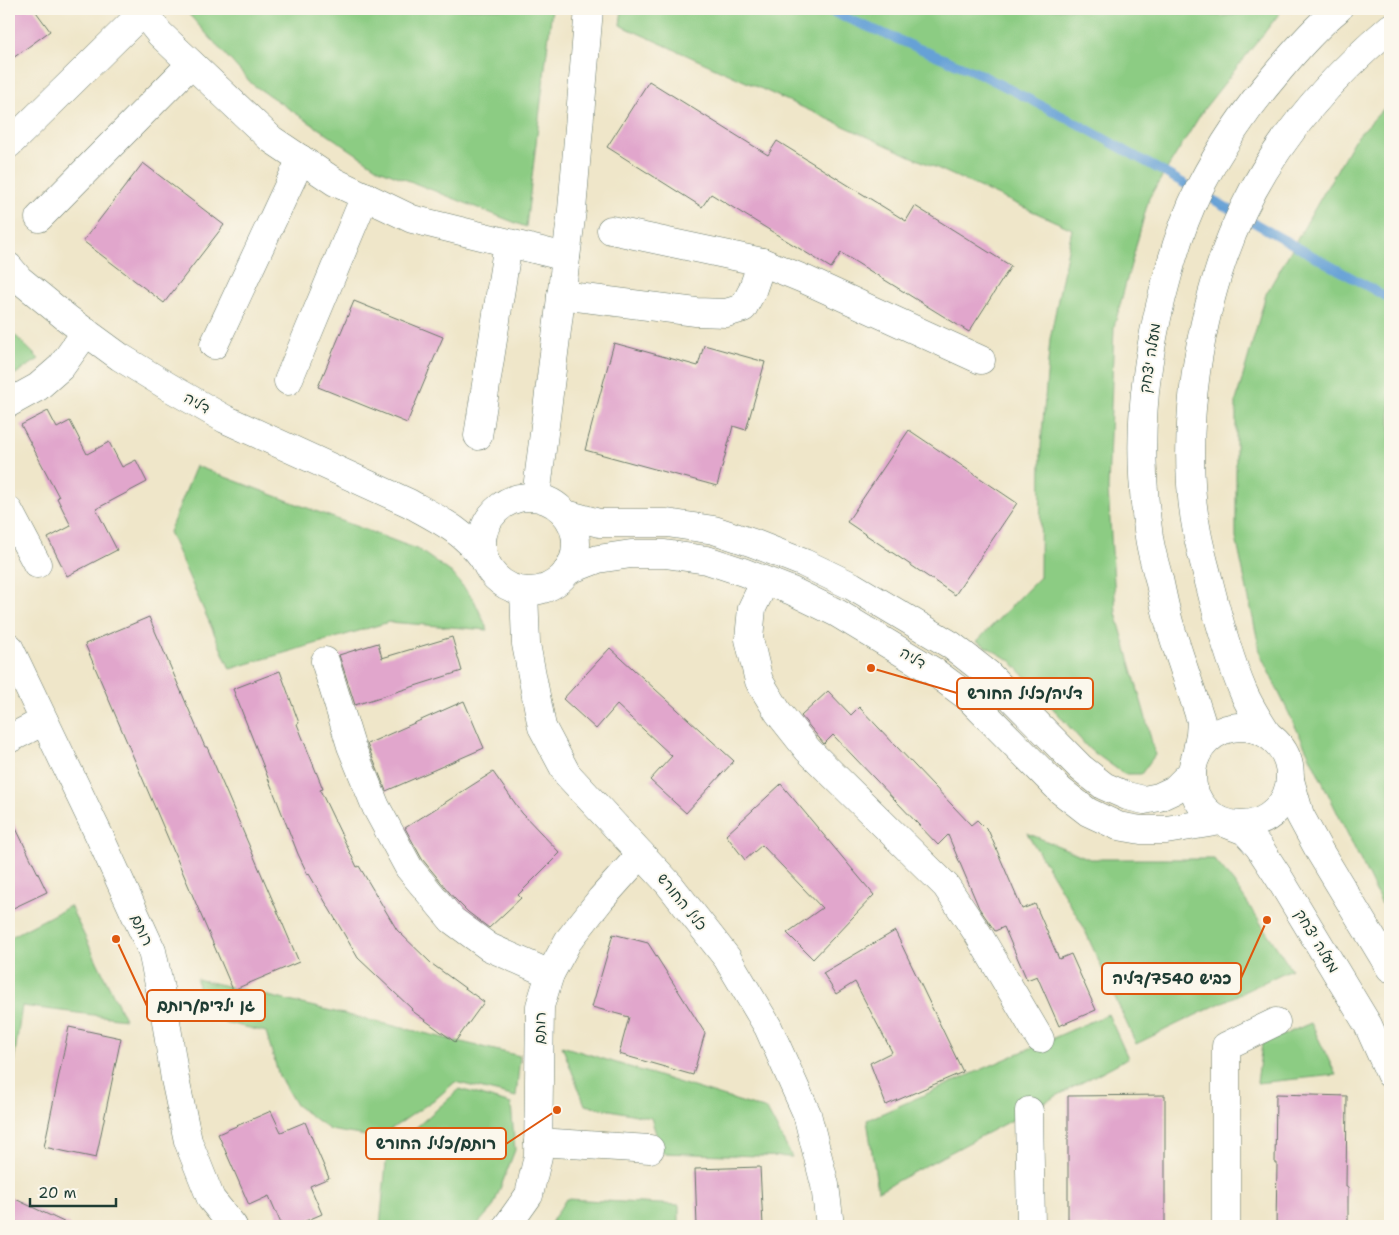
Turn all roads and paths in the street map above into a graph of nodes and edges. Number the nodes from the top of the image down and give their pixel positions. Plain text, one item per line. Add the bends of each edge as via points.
1 (589, 9) edge
2 (141, 10) edge
3 (1331, 15) edge
4 (1390, 28) edge
5 (191, 64) junction
6 (9, 144) edge
7 (301, 159) junction
8 (365, 196) junction
9 (39, 218) dead end
10 (611, 230) dead end
11 (508, 243) junction
12 (566, 258) junction
13 (762, 262) junction
14 (9, 267) edge
15 (561, 295) junction
16 (86, 332) junction
17 (214, 345) dead end
18 (981, 360) dead end
19 (288, 381) dead end
20 (9, 403) edge
21 (478, 436) dead end
22 (536, 497) junction
23 (409, 503) junction
24 (9, 511) edge
25 (492, 514) junction
26 (566, 514) junction
27 (484, 559) junction
28 (37, 564) dead end
29 (567, 571) junction
30 (765, 580) junction
31 (524, 591) junction
32 (9, 647) edge
33 (325, 661) dead end
34 (44, 721) junction
35 (1268, 735) junction
36 (9, 739) edge
37 (1194, 764) junction
38 (1290, 780) junction
39 (1224, 822) junction
40 (641, 854) junction
41 (1390, 968) edge
42 (550, 974) junction
43 (1276, 1022) dead end
44 (1040, 1039) dead end
45 (1390, 1074) edge
46 (1029, 1111) dead end
47 (538, 1142) junction
48 (650, 1149) dead end
49 (226, 1224) edge
50 (507, 1226) edge
51 (830, 1226) edge
52 (1030, 1226) edge
53 (1226, 1226) edge

1 - 12 street
2 - 5 street
2 - 6 street
3 - 37 street, מעלה יצחק via 1242,117 1199,188 1181,230 1153,329 1145,386 1141,460 1149,540 1171,630 1201,721
4 - 35 street via 1357,56 1303,116 1264,173 1243,209 1227,247 1201,339 1193,392 1190,459 1197,531 1218,617 1243,691
5 - 7 street via 271,139
5 - 9 street
7 - 8 street via 335,182
7 - 17 street
8 - 11 street via 412,220
8 - 19 street
10 - 13 street
11 - 12 street
11 - 21 street
12 - 15 street
13 - 15 street via 743,308 726,313
13 - 18 street
14 - 16 street, דליה
15 - 22 street
16 - 20 street via 61,367 38,387
16 - 23 street, דליה via 120,357 225,419
22 - 25 street via 520,497 504,503
22 - 26 street via 554,503
23 - 25 street, דליה via 454,515
23 - 27 street, דליה via 458,531
24 - 28 street
25 - 27 street via 484,527 481,543
26 - 29 street via 574,529 576,545
26 - 37 street, דליה via 599,523 667,523 714,530 804,563 852,586 951,645 988,674 1082,768 1104,786 1127,796 1144,800 1174,790
27 - 31 street via 491,574 504,585
29 - 30 street, דליה via 598,560 631,554 665,554 707,560
29 - 31 street via 556,583 541,590
30 - 39 street, דליה via 838,613 933,671 968,697 1061,791 1088,812 1118,826 1141,830
30 - 44 street via 752,608 749,639 759,681 808,750 946,886
31 - 40 street, כליל החורש via 526,644 542,727 567,774
32 - 34 street, רותם
33 - 42 street via 351,746 376,807 409,868 452,920 489,947
34 - 36 street
34 - 49 street, רותם via 152,951 188,1141 211,1198
35 - 37 street via 1252,728 1220,732 1206,742
35 - 38 street via 1289,763
37 - 39 street via 1193,787 1200,803 1212,816
38 - 39 street via 1277,811 1263,820 1244,825
38 - 41 street via 1300,815
39 - 45 street, מעלה יצחק via 1245,831 1259,847 1368,1025
40 - 42 street, רותם via 568,941
40 - 51 street, כליל החורש via 669,884 726,958 768,1027 807,1114 825,1185
42 - 47 street, רותם via 540,1006
43 - 53 street via 1226,1046
46 - 52 street
47 - 48 street
47 - 50 street, רותם via 538,1156 528,1196

